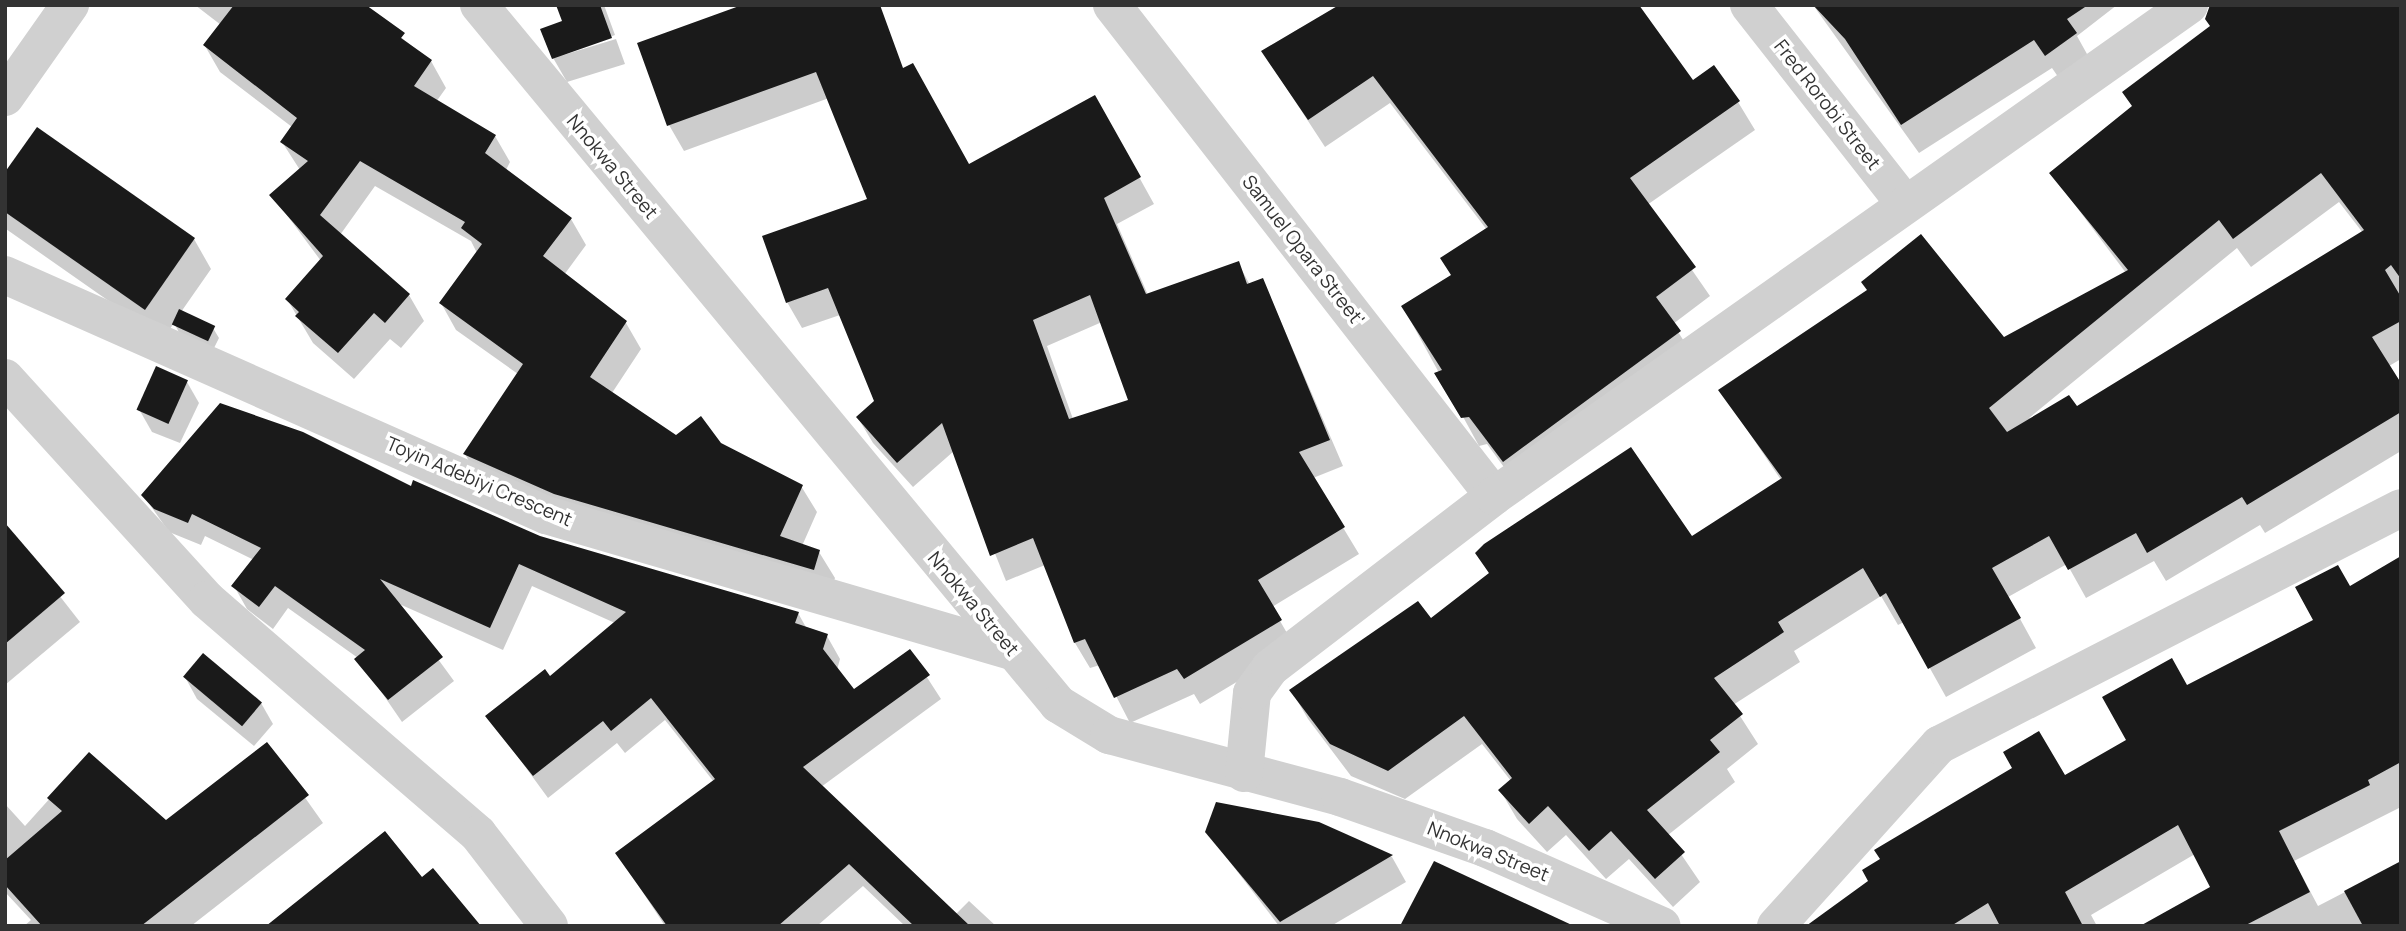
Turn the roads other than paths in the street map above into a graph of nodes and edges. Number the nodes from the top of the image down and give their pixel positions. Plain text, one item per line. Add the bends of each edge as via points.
1 (70, 5) edge
2 (479, 5) edge
3 (1112, 5) edge
4 (1749, 5) edge
5 (2189, 5) edge
6 (5, 97) edge
7 (1905, 204) junction
8 (5, 275) edge
9 (5, 378) edge
10 (1494, 496) junction
11 (2401, 508) edge
12 (1012, 651) junction
13 (1244, 773) junction
14 (549, 926) edge
15 (1662, 926) edge
16 (1776, 926) edge

1 - 6 street
2 - 12 street, Nnokwa Street
3 - 10 street, Samuel Opara Street'
4 - 7 street, Fred Rorobi Street
5 - 7 street
7 - 10 street
8 - 12 street, Toyin Adebiyi Crescent via 546,515
9 - 14 street via 207,600 478,834
10 - 13 street via 1270,668 1252,693
11 - 16 street via 1939,745
12 - 13 street, Nnokwa Street via 1058,704 1110,735
13 - 15 street, Nnokwa Street via 1340,797 1485,848

